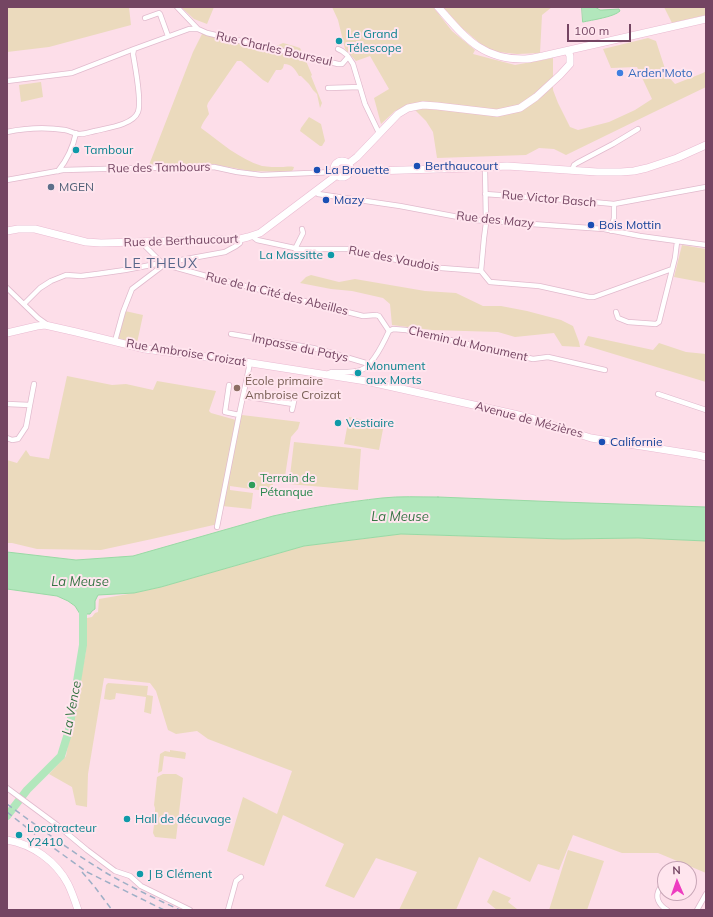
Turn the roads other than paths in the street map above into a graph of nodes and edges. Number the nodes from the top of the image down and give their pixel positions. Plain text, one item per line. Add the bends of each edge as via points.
1 (177, 7) edge
2 (438, 7) edge
3 (145, 18) dead end
4 (706, 19) edge
5 (198, 29) junction
6 (168, 36) junction
7 (338, 49) dead end
8 (134, 51) junction
9 (568, 51) junction
10 (348, 57) junction
11 (7, 81) edge
12 (360, 87) junction
13 (328, 88) dead end
14 (638, 129) dead end
15 (7, 132) edge
16 (76, 133) junction
17 (379, 133) junction
18 (706, 145) edge
19 (357, 157) junction
20 (66, 160) junction
21 (349, 167) junction
22 (484, 168) junction
23 (70, 170) junction
24 (58, 171) junction
25 (363, 171) junction
26 (572, 171) junction
27 (336, 173) junction
28 (7, 180) edge
29 (706, 187) edge
30 (315, 192) junction
31 (485, 194) junction
32 (614, 204) junction
33 (486, 221) junction
34 (302, 229) dead end
35 (7, 231) edge
36 (611, 231) junction
37 (252, 236) junction
38 (240, 239) junction
39 (144, 242) junction
40 (677, 242) junction
41 (706, 245) edge
42 (295, 249) junction
43 (163, 264) junction
44 (672, 269) junction
45 (481, 271) junction
46 (7, 288) edge
47 (24, 304) junction
48 (616, 312) dead end
49 (45, 325) junction
50 (389, 331) junction
51 (7, 332) edge
52 (231, 334) dead end
53 (115, 341) junction
54 (250, 363) junction
55 (369, 364) junction
56 (605, 370) dead end
57 (328, 375) junction
58 (34, 384) dead end
59 (229, 385) dead end
60 (658, 394) dead end
61 (243, 396) junction
62 (295, 397) dead end
63 (7, 404) edge
64 (30, 404) junction
65 (294, 404) junction
66 (292, 410) dead end
67 (706, 410) edge
68 (239, 415) junction
69 (7, 438) edge
70 (706, 457) edge
71 (217, 527) dead end
72 (7, 788) edge
73 (7, 840) edge
74 (241, 877) dead end
75 (706, 894) edge
76 (658, 901) edge
77 (78, 910) edge
78 (190, 910) edge
79 (228, 910) edge
80 (667, 910) edge
81 (697, 910) edge

1 - 5 street
2 - 9 main road via 463,35 481,49 494,55 525,59
3 - 6 street via 159,13
4 - 9 main road
5 - 6 street via 189,29
5 - 10 street, Rue Charles Bourseul via 338,64 342,64
6 - 8 street
7 - 10 street, Rue Charles Bourseul
8 - 11 street via 72,73
8 - 16 street via 140,101 137,115 121,124
9 - 17 main road via 570,64 536,97 520,108 497,113 437,106 408,108
10 - 12 street, Rue Charles Bourseul via 353,64
12 - 13 street
12 - 17 street, Rue Charles Bourseul
14 - 26 street via 577,163
15 - 16 street via 32,128
16 - 20 street
17 - 19 main road
18 - 26 main road via 677,158 634,171
19 - 21 main road
19 - 25 main road
20 - 23 street
20 - 24 street
21 - 25 main road
21 - 27 main road via 345,176
21 - 27 main road via 344,161 339,162 335,167
22 - 25 main road
22 - 26 main road via 507,166
22 - 31 street
23 - 24 street, Rue des Tambours
23 - 27 street, Rue des Tambours via 214,167 261,175
24 - 28 street, Rue des Tambours
27 - 30 main road, Rue de Berthaucourt
29 - 32 street, Rue Victor Basch
30 - 33 street, Rue des Mazy via 332,197
30 - 37 main road, Rue de Berthaucourt via 260,233
31 - 32 street, Rue Victor Basch
31 - 33 street
32 - 36 street, Rue Victor Basch
33 - 36 street, Rue des Mazy
33 - 45 street
34 - 42 street via 303,233
35 - 39 main road, Rue de Berthaucourt via 35,229 86,242
36 - 40 street, Rue des Mazy
37 - 38 main road, Rue de Berthaucourt
37 - 42 street, Rue des Vaudois via 257,240
38 - 39 main road, Rue de Berthaucourt
38 - 43 street via 240,243 225,252
39 - 43 street, Rue de la Cité des Abeilles via 144,246
40 - 41 street, Rue des Mazy
40 - 44 street
42 - 45 street, Rue des Vaudois via 349,249 428,267
43 - 47 street via 81,276 66,275 40,288
43 - 50 street, Rue de la Cité des Abeilles via 363,316 376,315
43 - 53 street via 132,289
44 - 45 street via 594,298 540,286 490,282
44 - 48 street via 659,322 656,324 623,321 618,318
46 - 47 street
47 - 49 street
49 - 51 main road
49 - 53 main road, Rue Ambroise Croizat
50 - 55 street
50 - 56 street, Chemin du Monument via 406,330 533,359 548,358
52 - 55 street, Impasse du Patys via 313,348
53 - 54 main road, Rue Ambroise Croizat via 145,349
54 - 57 main road, Rue Ambroise Croizat
54 - 61 street
55 - 57 street via 362,370 332,372
57 - 70 main road, Avenue de Mézières via 514,414 591,438
58 - 64 street
59 - 68 street via 225,412
60 - 67 street
61 - 65 street
61 - 68 street
62 - 65 street
63 - 64 street
64 - 69 street via 26,427 18,439
65 - 66 street
68 - 71 street
72 - 78 street via 115,871 128,875 141,886
73 - 77 main road via 33,848 53,864 66,880
74 - 79 street via 236,881
75 - 81 street
76 - 80 street

